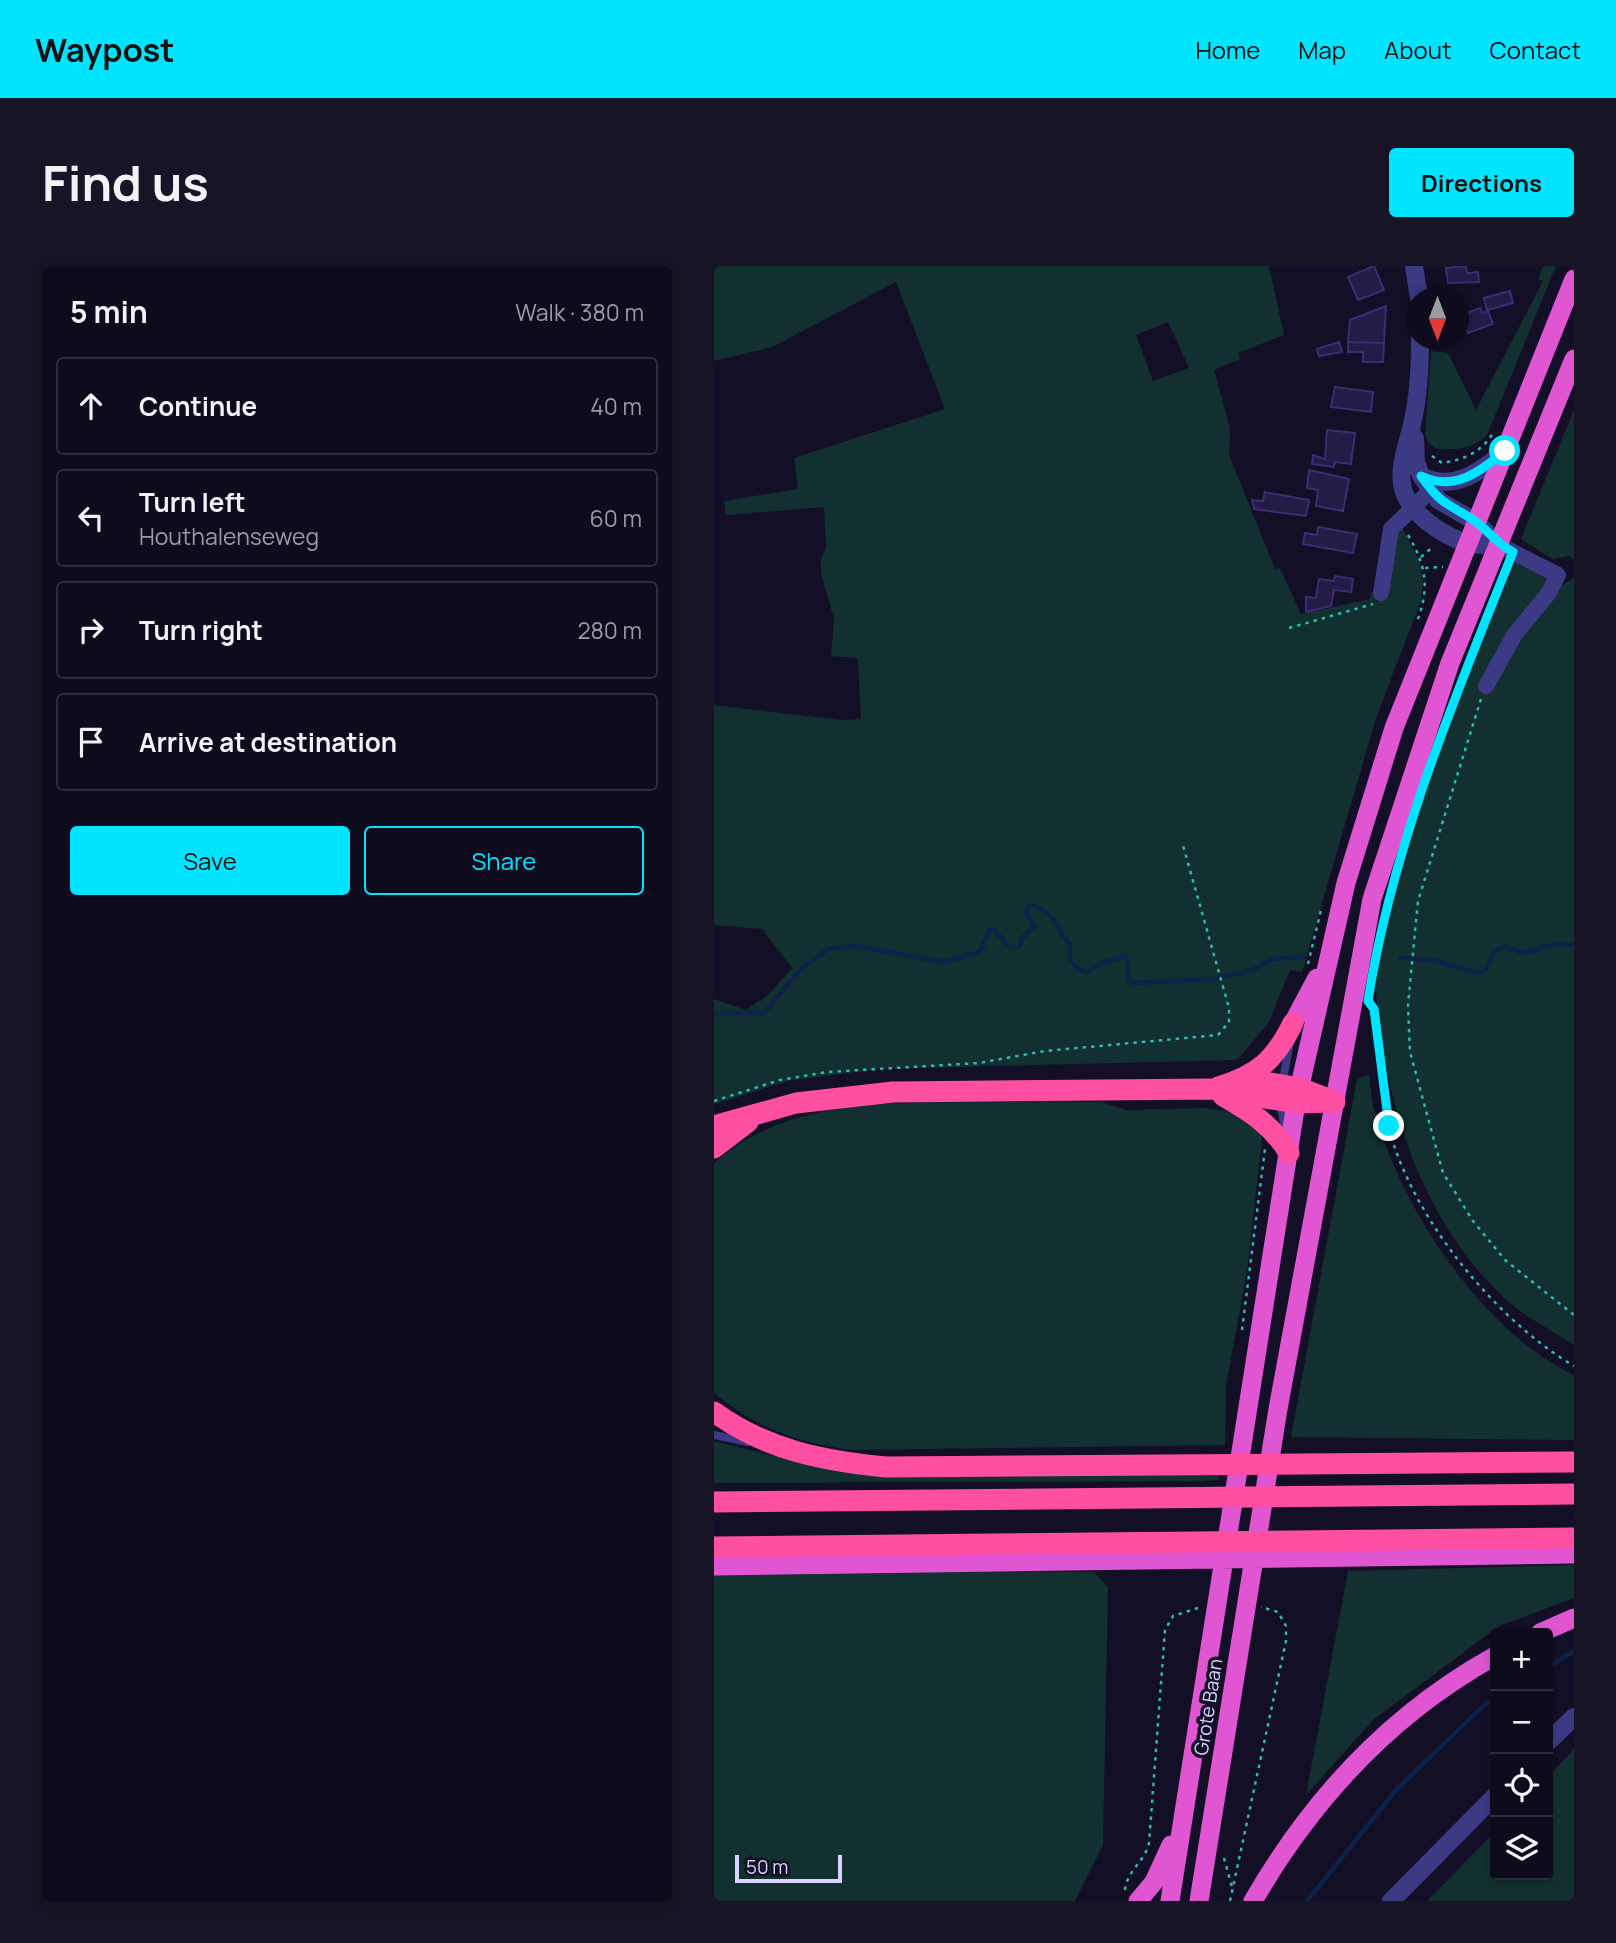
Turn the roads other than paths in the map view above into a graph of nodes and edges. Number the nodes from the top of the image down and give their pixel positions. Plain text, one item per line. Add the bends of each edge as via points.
1 (1413, 266) edge
2 (1574, 279) edge
3 (1417, 287) edge
4 (1420, 350) edge
5 (1574, 359) edge
6 (1414, 417) junction
7 (1505, 451) junction
8 (1426, 483) junction
9 (1412, 507) junction
10 (1476, 522) junction
11 (1468, 544) junction
12 (1499, 545) junction
13 (1381, 593) road end
14 (1486, 686) road end
15 (1326, 962) junction
16 (1293, 1023) junction
17 (1246, 1079) junction
18 (1211, 1089) junction
19 (1290, 1094) junction
20 (1335, 1101) junction
21 (758, 1114) junction
22 (714, 1126) edge
23 (714, 1148) edge
24 (1289, 1153) junction
25 (714, 1412) edge
26 (714, 1435) edge
27 (781, 1448) junction
28 (1574, 1462) edge
29 (1574, 1494) edge
30 (714, 1502) edge
31 (1574, 1538) edge
32 (714, 1547) edge
33 (1574, 1554) edge
34 (714, 1566) edge
35 (1574, 1618) edge
36 (1551, 1628) edge
37 (1490, 1659) edge
38 (1574, 1717) edge
39 (1553, 1737) edge
40 (1490, 1801) edge
41 (1180, 1836) junction
42 (1132, 1897) edge
43 (1170, 1901) edge
44 (1199, 1901) edge
45 (1253, 1901) edge
46 (1391, 1901) edge

1 - 3 street
2 - 7 highway
4 - 6 street
5 - 12 highway, Grote Baan
6 - 8 street via 1416,462
6 - 9 street via 1403,464 1403,488
7 - 8 street via 1482,471 1451,483
7 - 10 highway
8 - 9 street
8 - 10 street via 1449,508
9 - 11 street via 1440,530
9 - 13 street via 1391,529
10 - 11 highway
10 - 12 street
11 - 12 street
11 - 15 highway via 1394,728
12 - 14 street via 1558,575 1515,634
12 - 20 highway, Grote Baan via 1450,663 1372,899
15 - 16 highway
15 - 19 highway, Grote Baan
16 - 17 highway via 1276,1053
16 - 19 lane
17 - 18 highway
17 - 19 highway
18 - 19 highway
18 - 21 highway via 893,1091 835,1096
18 - 24 highway via 1263,1120
19 - 20 highway
19 - 24 highway, Grote Baan
20 - 44 highway, Grote Baan via 1278,1409
21 - 22 highway
21 - 23 highway
24 - 41 highway, Grote Baan
25 - 27 highway
26 - 27 lane
27 - 28 highway via 829,1461 886,1467
29 - 30 highway
31 - 32 highway
33 - 34 highway
35 - 36 highway
37 - 45 highway via 1430,1696 1363,1755 1298,1830
38 - 39 street
40 - 46 street
41 - 42 highway via 1169,1847 1154,1882
41 - 43 highway, Grote Baan

